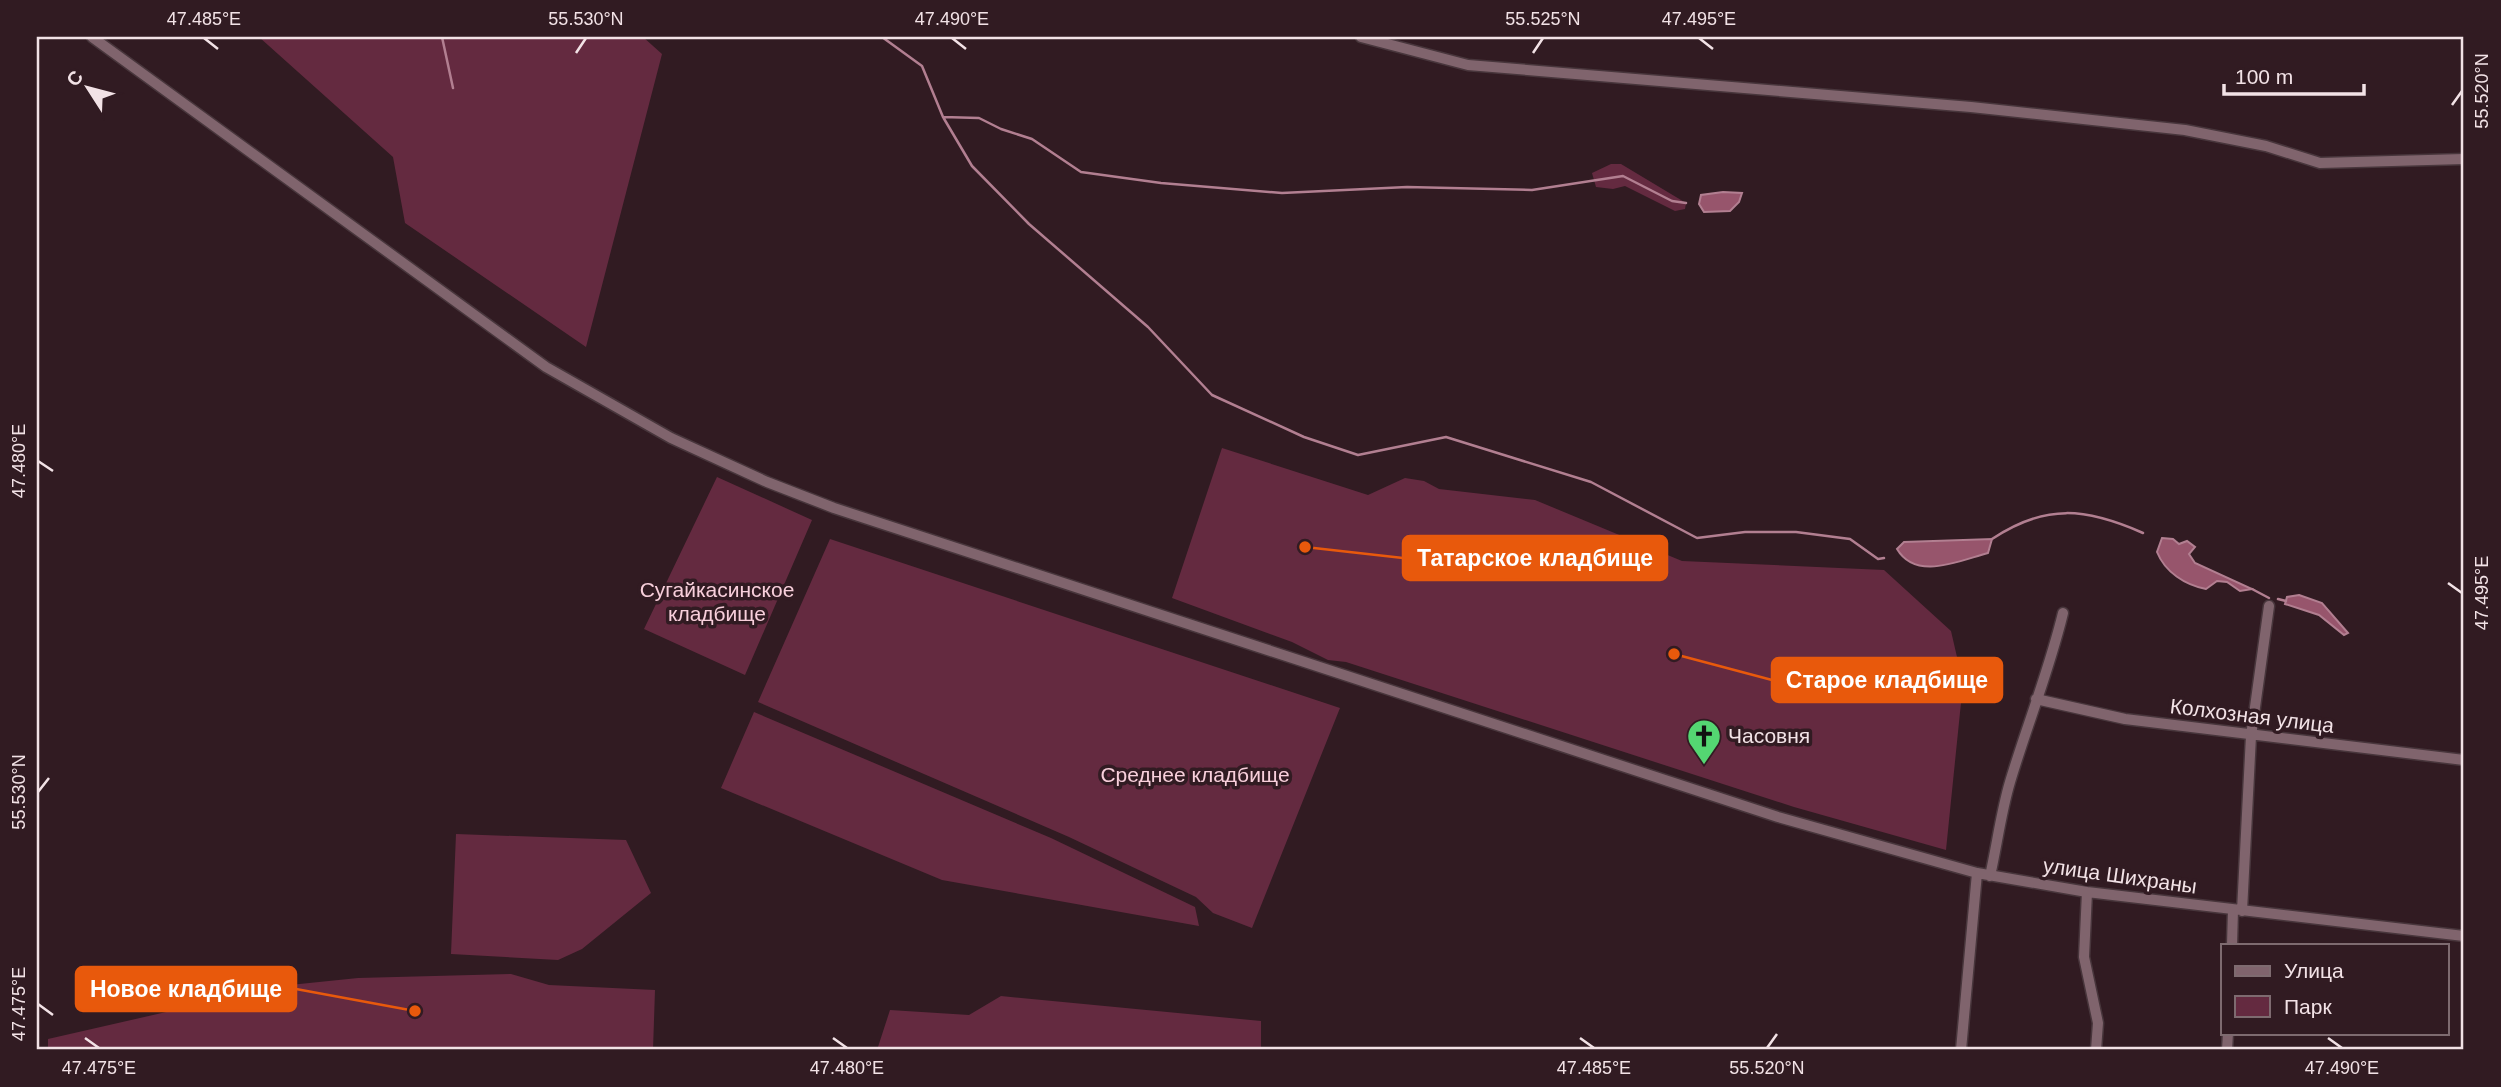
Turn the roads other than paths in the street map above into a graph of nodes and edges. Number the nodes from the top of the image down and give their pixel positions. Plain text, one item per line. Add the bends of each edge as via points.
1 (92, 37) edge
2 (1361, 37) edge
3 (2464, 159) edge
4 (2269, 606) dead end
5 (2063, 613) dead end
6 (2036, 699) junction
7 (2251, 736) junction
8 (2464, 760) edge
9 (1978, 873) junction
10 (1990, 876) junction
11 (2087, 892) junction
12 (2238, 911) junction
13 (2464, 936) edge
14 (2232, 944) edge
15 (1961, 1050) edge
16 (2096, 1050) edge

1 - 9 street, улица Шихраны via 527,355 671,438 767,482 834,508 1778,817
2 - 3 street via 1468,65 1972,107 2185,130 2266,146 2320,163
4 - 7 street
5 - 6 street via 2051,664
6 - 7 street, Колхозная улица via 2125,719
6 - 10 street via 2009,785
7 - 8 street, Колхозная улица
7 - 12 street
9 - 10 street, улица Шихраны
9 - 15 street
10 - 11 street, улица Шихраны
11 - 12 street, улица Шихраны
11 - 16 street via 2084,957 2098,1023
12 - 13 street, улица Шихраны
12 - 14 street

